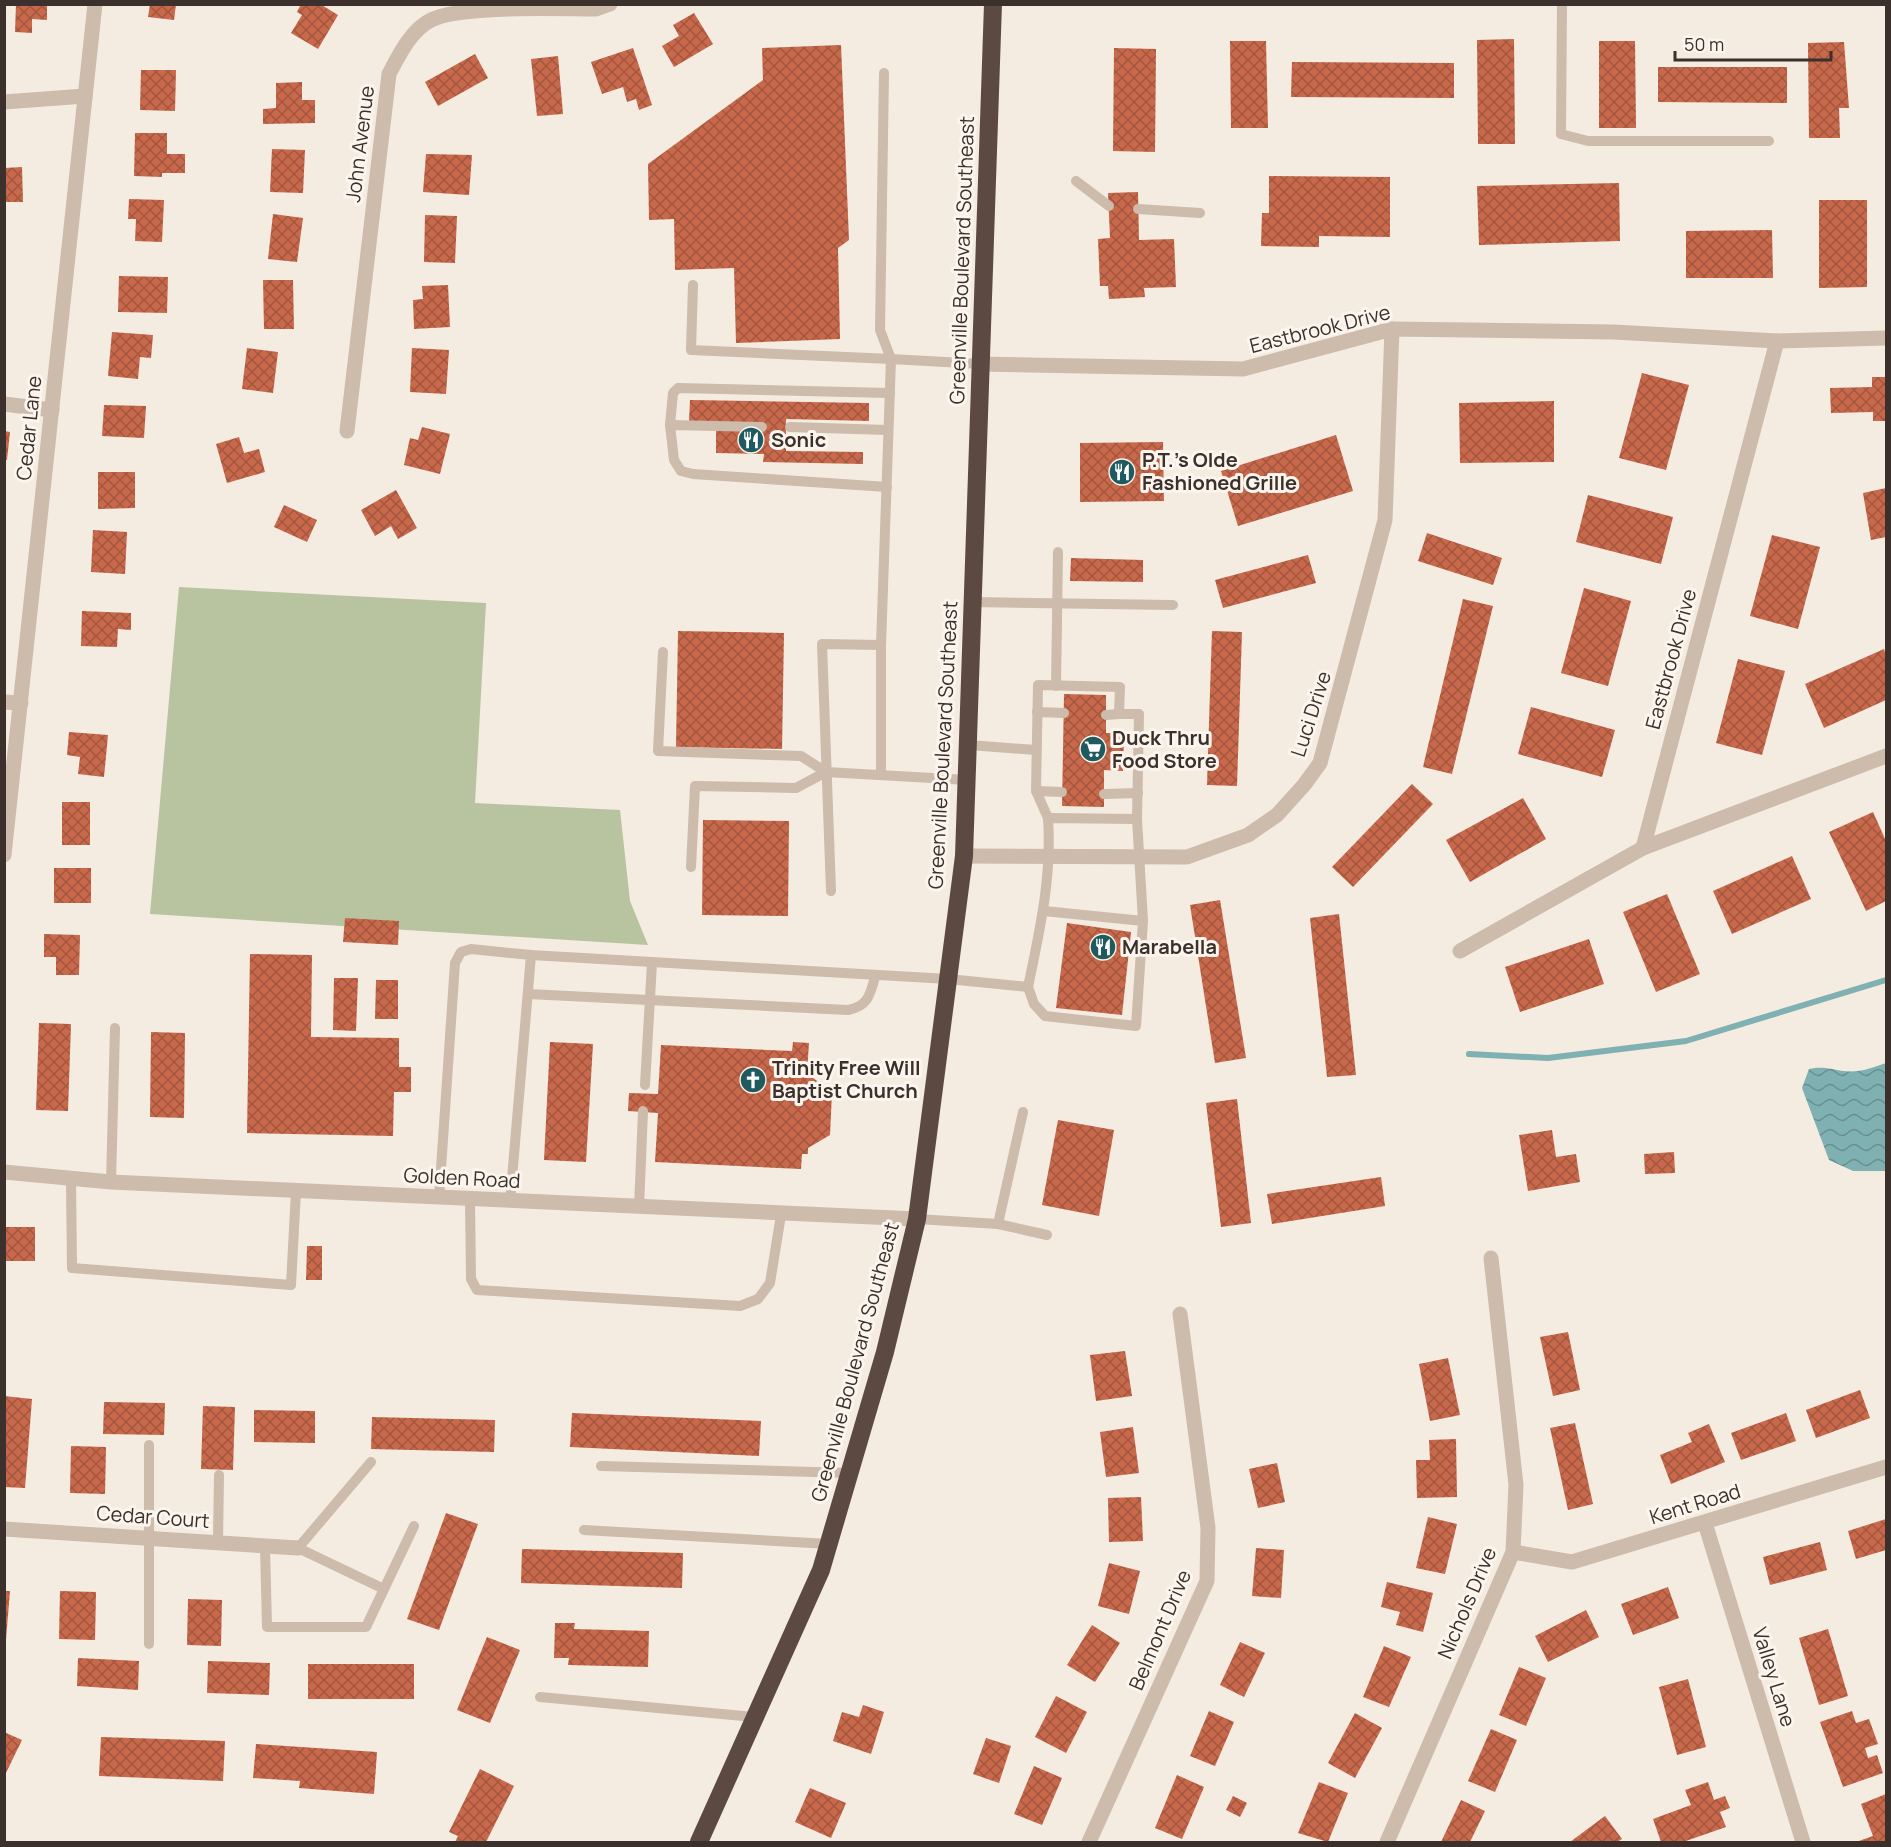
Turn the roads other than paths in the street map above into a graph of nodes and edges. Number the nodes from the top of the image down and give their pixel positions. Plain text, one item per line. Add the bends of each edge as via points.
1 (95, 4) edge
2 (610, 4) edge
3 (993, 4) edge
4 (1562, 4) edge
5 (884, 73) dead end
6 (85, 96) junction
7 (4, 102) edge
8 (1769, 141) dead end
9 (1076, 181) dead end
10 (1109, 206) dead end
11 (1138, 209) dead end
12 (1200, 213) dead end
13 (693, 285) dead end
14 (1392, 329) junction
15 (1887, 338) edge
16 (1777, 342) junction
17 (891, 359) junction
18 (981, 364) junction
19 (890, 393) junction
20 (4, 404) edge
21 (52, 410) junction
22 (670, 424) junction
23 (762, 427) dead end
24 (790, 427) dead end
25 (888, 430) junction
26 (347, 431) dead end
27 (887, 487) junction
28 (1058, 552) dead end
29 (973, 602) junction
30 (1057, 604) junction
31 (1173, 605) dead end
32 (881, 645) junction
33 (663, 652) dead end
34 (1056, 686) junction
35 (4, 702) edge
36 (21, 703) junction
37 (1037, 712) junction
38 (1064, 713) dead end
39 (1119, 714) junction
40 (1106, 715) dead end
41 (969, 745) junction
42 (1036, 750) junction
43 (1887, 756) edge
44 (826, 772) junction
45 (881, 775) junction
46 (967, 780) junction
47 (1036, 791) junction
48 (1062, 792) dead end
49 (1138, 793) junction
50 (1104, 794) dead end
51 (1048, 818) junction
52 (1137, 819) junction
53 (1643, 848) junction
54 (4, 855) edge
55 (964, 856) junction
56 (1051, 856) junction
57 (1141, 856) junction
58 (691, 867) dead end
59 (831, 891) dead end
60 (1044, 911) junction
61 (1143, 921) junction
62 (1460, 951) dead end
63 (531, 955) junction
64 (652, 963) junction
65 (875, 977) junction
66 (948, 979) junction
67 (1028, 987) junction
68 (528, 994) junction
69 (651, 1000) junction
70 (115, 1028) dead end
71 (645, 1085) dead end
72 (643, 1111) dead end
73 (1023, 1112) dead end
74 (4, 1172) edge
75 (71, 1180) junction
76 (111, 1182) junction
77 (296, 1191) junction
78 (439, 1198) junction
79 (470, 1200) junction
80 (510, 1202) junction
81 (639, 1208) junction
82 (781, 1215) junction
83 (917, 1219) junction
84 (998, 1224) junction
85 (1047, 1235) dead end
86 (1491, 1258) dead end
87 (1180, 1314) dead end
88 (149, 1445) dead end
89 (371, 1462) dead end
90 (601, 1466) dead end
91 (1887, 1467) edge
92 (849, 1473) junction
93 (219, 1475) dead end
94 (1705, 1523) junction
95 (414, 1526) dead end
96 (4, 1528) edge
97 (584, 1530) dead end
98 (149, 1538) junction
99 (218, 1543) junction
100 (829, 1544) junction
101 (265, 1546) junction
102 (298, 1548) junction
103 (1513, 1552) junction
104 (384, 1589) junction
105 (149, 1644) dead end
106 (540, 1697) dead end
107 (754, 1717) junction
108 (699, 1842) edge
109 (1089, 1842) edge
110 (1387, 1842) edge
111 (1803, 1842) edge

1 - 6 street, Cedar Lane
2 - 26 street, John Avenue via 596,9 470,12 430,20 405,45 389,74
3 - 18 highway, Greenville Boulevard Southeast
4 - 8 lane via 1561,134 1588,141
5 - 17 lane via 880,330
6 - 7 street
6 - 21 street, Cedar Lane
9 - 10 lane
11 - 12 lane
13 - 17 lane via 691,350
14 - 16 street, Eastbrook Drive via 1614,332
14 - 18 street, Eastbrook Drive via 1243,369
14 - 57 street, Luci Drive via 1385,520 1320,763 1277,815 1248,835 1187,857
15 - 16 street, Eastbrook Drive
16 - 53 street, Eastbrook Drive
17 - 18 lane
17 - 19 lane
18 - 29 highway, Greenville Boulevard Southeast
19 - 22 lane via 678,388 673,393
19 - 25 lane
20 - 21 street
21 - 36 street, Cedar Lane
22 - 23 lane
22 - 27 lane via 674,460 681,471
24 - 25 lane
25 - 27 lane
27 - 32 lane
28 - 30 lane
29 - 30 lane
29 - 41 highway, Greenville Boulevard Southeast
30 - 31 lane
30 - 34 lane
32 - 44 lane via 822,644
32 - 45 lane
33 - 44 lane via 658,752 801,756
34 - 37 lane via 1038,685
34 - 39 lane via 1120,687
35 - 36 street
36 - 54 street, Cedar Lane
37 - 38 lane
37 - 42 lane
39 - 40 lane
39 - 49 lane via 1139,714
41 - 42 lane
41 - 46 highway, Greenville Boulevard Southeast
42 - 47 lane
43 - 53 street
44 - 45 lane
44 - 58 lane via 796,788 695,786
44 - 59 lane
45 - 46 lane
46 - 55 highway, Greenville Boulevard Southeast
47 - 48 lane
47 - 51 lane
49 - 50 lane
49 - 52 lane
51 - 52 lane
51 - 56 lane
52 - 57 lane
53 - 62 street
55 - 56 street, Luci Drive
55 - 66 highway, Greenville Boulevard Southeast
56 - 57 street, Luci Drive
56 - 60 lane
57 - 61 lane
60 - 61 lane
60 - 67 lane
61 - 67 lane via 1136,1026 1045,1016 1034,1004
63 - 64 lane
63 - 68 lane
63 - 78 lane via 471,949 461,952 455,963
64 - 65 lane
64 - 69 lane
65 - 66 lane
65 - 69 lane via 867,1002 848,1010
66 - 67 lane
66 - 83 highway, Greenville Boulevard Southeast
68 - 69 lane
68 - 80 lane
69 - 71 lane
70 - 76 lane
72 - 81 lane
73 - 84 lane
74 - 75 street, Golden Road
75 - 76 street, Golden Road
75 - 77 lane via 72,1268 291,1285
76 - 77 street, Golden Road
77 - 78 street, Golden Road
78 - 79 street, Golden Road
79 - 80 street, Golden Road
79 - 82 lane via 471,1279 477,1290 740,1306 759,1299 770,1283
80 - 81 street, Golden Road
81 - 82 street, Golden Road
82 - 83 street, Golden Road
83 - 84 lane
83 - 92 highway, Greenville Boulevard Southeast via 885,1352
84 - 85 lane
86 - 103 street, Nichols Drive via 1516,1485
87 - 109 street, Belmont Drive via 1208,1528 1207,1581
88 - 98 lane
89 - 102 lane
90 - 92 lane
91 - 94 street, Kent Road
92 - 100 highway, Greenville Boulevard Southeast
93 - 99 lane
94 - 103 street, Kent Road via 1572,1562
94 - 111 street, Valley Lane
95 - 104 lane
96 - 98 street, Cedar Court
97 - 100 lane
98 - 99 street, Cedar Court
98 - 105 lane
99 - 101 street, Cedar Court
100 - 107 highway, Greenville Boulevard Southeast via 821,1570
101 - 102 street, Cedar Court
101 - 104 lane via 267,1627 366,1627
102 - 104 lane
103 - 110 street, Nichols Drive
106 - 107 lane
107 - 108 highway, Greenville Boulevard Southeast

